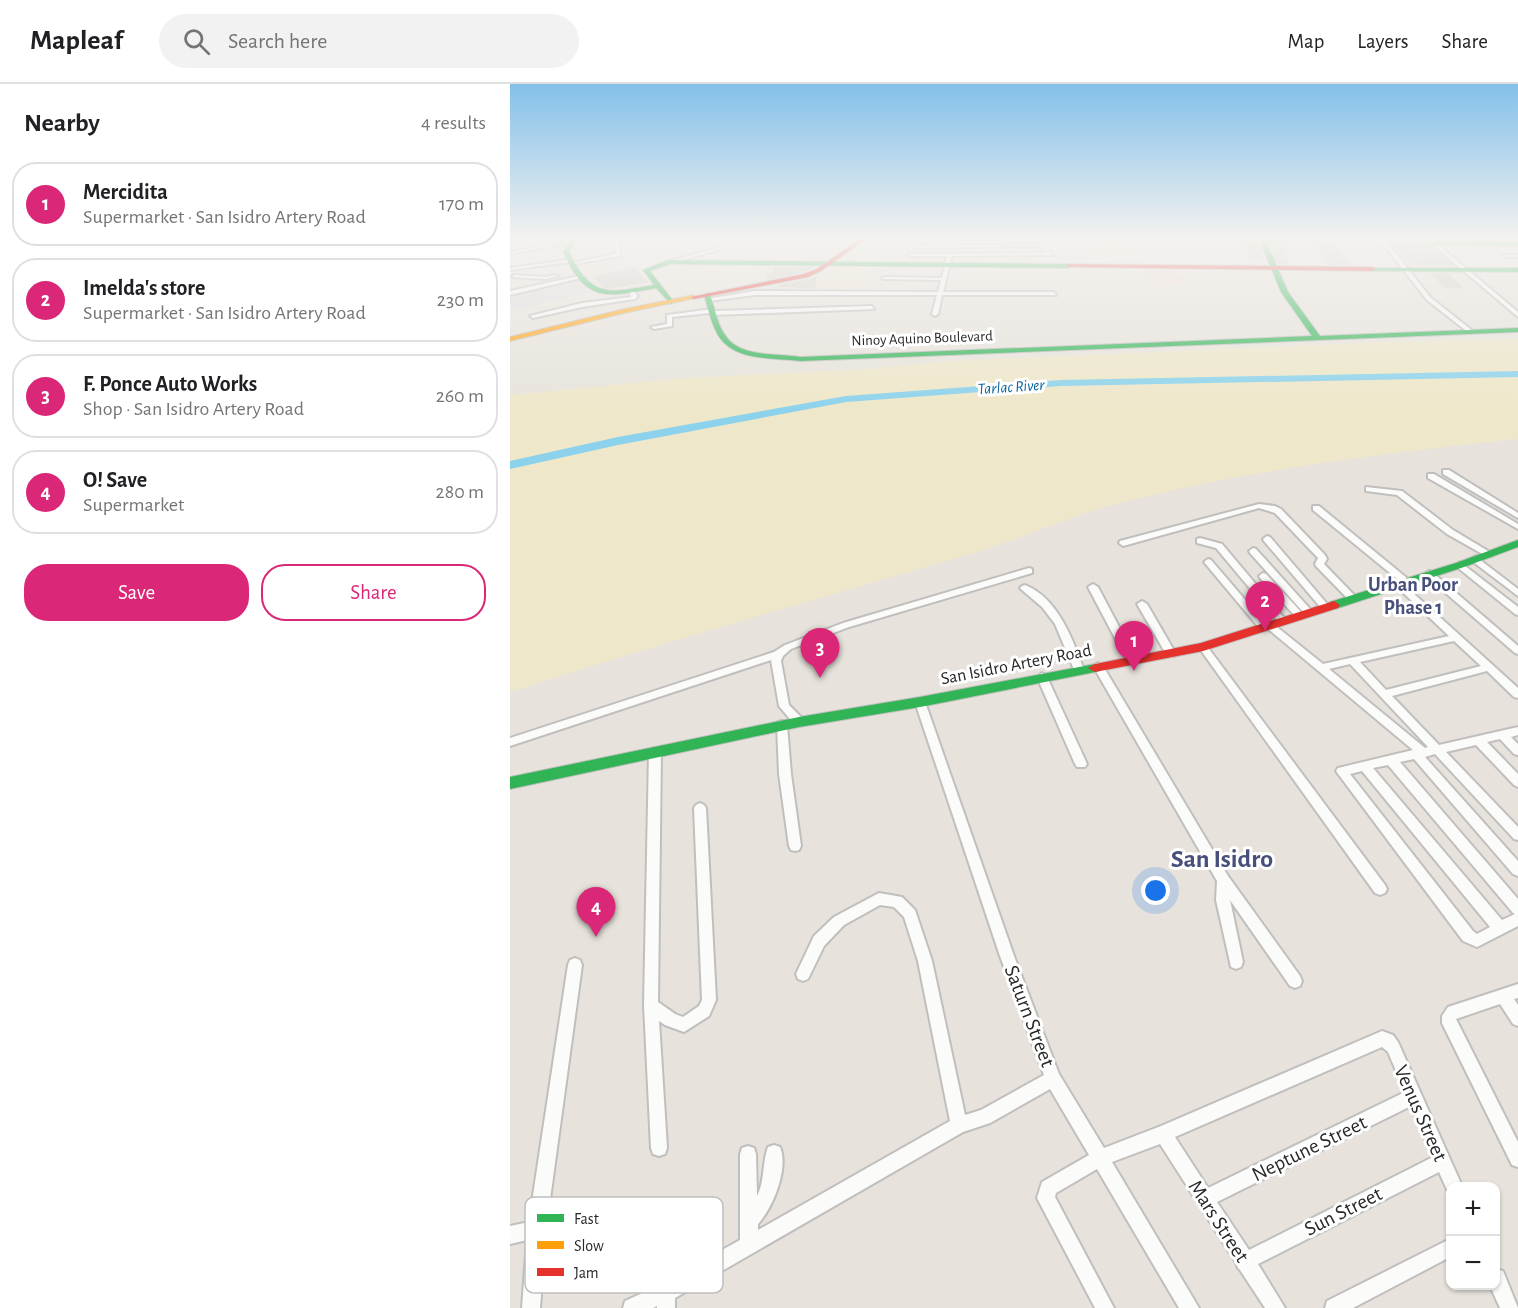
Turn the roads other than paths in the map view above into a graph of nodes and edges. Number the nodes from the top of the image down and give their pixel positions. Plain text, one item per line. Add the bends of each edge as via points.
1 (635, 296) edge
2 (667, 296) edge
3 (737, 296) edge
4 (749, 296) edge
5 (939, 296) edge
6 (1284, 296) edge
7 (1427, 296) edge
8 (1495, 296) edge
9 (672, 302) junction
10 (710, 304) junction
11 (872, 308) dead end
12 (935, 314) dead end
13 (1518, 315) edge
14 (533, 316) dead end
15 (654, 327) dead end
16 (1518, 329) edge
17 (1469, 331) junction
18 (1316, 337) junction
19 (510, 339) edge
20 (1446, 472) dead end
21 (1431, 476) dead end
22 (1369, 489) dead end
23 (1316, 507) dead end
24 (1518, 516) edge
25 (1518, 527) edge
26 (1267, 539) dead end
27 (1200, 541) dead end
28 (1123, 543) dead end
29 (1518, 543) edge
30 (1253, 551) dead end
31 (1489, 554) junction
32 (1475, 559) junction
33 (1208, 562) dead end
34 (1460, 564) junction
35 (1029, 571) dead end
36 (1429, 574) junction
37 (1263, 576) dead end
38 (1401, 583) junction
39 (1093, 587) dead end
40 (1025, 588) dead end
41 (1518, 593) edge
42 (1352, 598) junction
43 (1142, 604) dead end
44 (1325, 607) junction
45 (1518, 612) edge
46 (1304, 614) junction
47 (1272, 624) junction
48 (1457, 637) junction
49 (1203, 647) junction
50 (1518, 651) edge
51 (778, 654) junction
52 (1171, 654) junction
53 (1352, 660) junction
54 (1132, 661) junction
55 (1098, 666) junction
56 (1489, 667) junction
57 (1320, 668) junction
58 (1079, 670) junction
59 (1042, 677) junction
60 (1384, 694) junction
61 (1518, 694) edge
62 (920, 702) junction
63 (799, 722) junction
64 (782, 725) junction
65 (1518, 731) edge
66 (1503, 735) junction
67 (1479, 741) junction
68 (510, 742) edge
69 (1518, 751) edge
70 (655, 753) junction
71 (1426, 753) junction
72 (1391, 760) junction
73 (1081, 764) dead end
74 (1364, 765) junction
75 (1518, 782) edge
76 (510, 783) edge
77 (700, 808) dead end
78 (1518, 835) edge
79 (795, 846) dead end
80 (1518, 870) edge
81 (1223, 880) junction
82 (1380, 889) dead end
83 (1518, 909) edge
84 (1518, 919) edge
85 (1500, 928) junction
86 (1236, 962) dead end
87 (575, 965) dead end
88 (803, 974) dead end
89 (1295, 981) dead end
90 (1511, 993) edge
91 (651, 1005) junction
92 (1518, 1019) edge
93 (1053, 1079) junction
94 (1414, 1096) junction
95 (959, 1125) junction
96 (1163, 1134) junction
97 (659, 1148) dead end
98 (774, 1153) dead end
99 (748, 1154) dead end
100 (1100, 1158) junction
101 (1518, 1159) edge
102 (1443, 1161) junction
103 (1452, 1182) edge
104 (542, 1197) edge
105 (1204, 1199) junction
106 (748, 1221) junction
107 (525, 1232) edge
108 (510, 1235) edge
109 (749, 1245) junction
110 (1446, 1250) edge
111 (723, 1262) edge
112 (1244, 1262) junction
113 (1500, 1287) edge
114 (532, 1293) edge
115 (666, 1300) edge
116 (531, 1308) edge
117 (632, 1308) edge
118 (1105, 1308) edge
119 (1190, 1308) edge
120 (1276, 1308) edge
121 (1334, 1308) edge
122 (1509, 1308) edge

1 - 14 street
2 - 9 main road
3 - 10 main road
4 - 10 street
5 - 12 street
6 - 18 main road
7 - 17 street
8 - 13 street
9 - 10 main road
9 - 19 main road
10 - 11 street
10 - 15 street via 669,316 670,325
10 - 18 main road, Ninoy Aquino Boulevard via 726,343 762,355 805,359
16 - 17 main road, Ninoy Aquino Boulevard
17 - 18 main road, Ninoy Aquino Boulevard
20 - 24 street
21 - 25 street
22 - 31 street via 1399,493 1450,532
23 - 38 street
26 - 44 street
27 - 47 street via 1219,546
28 - 42 street via 1259,506 1272,508 1322,557 1319,564
29 - 31 main road, San Isidro Artery Road
30 - 46 street
31 - 32 main road, San Isidro Artery Road
32 - 34 main road, San Isidro Artery Road
32 - 41 street
33 - 47 street
34 - 36 main road, San Isidro Artery Road
34 - 45 street
35 - 51 street via 846,625
36 - 38 main road, San Isidro Artery Road
36 - 50 street
37 - 46 street
38 - 42 main road, San Isidro Artery Road
38 - 48 street
39 - 54 street
40 - 58 street via 1055,614
42 - 44 main road, San Isidro Artery Road
43 - 52 street
44 - 46 main road, San Isidro Artery Road
46 - 47 main road, San Isidro Artery Road
47 - 49 main road, San Isidro Artery Road
47 - 57 street
48 - 53 street
48 - 56 street
49 - 52 main road, San Isidro Artery Road
49 - 82 street
51 - 63 street via 784,706
51 - 68 street
52 - 54 main road, San Isidro Artery Road
53 - 57 street
53 - 60 street
54 - 55 main road, San Isidro Artery Road
55 - 58 main road, San Isidro Artery Road
55 - 81 street
56 - 60 street
56 - 61 street
57 - 71 street
58 - 59 main road, San Isidro Artery Road
59 - 62 main road, San Isidro Artery Road
59 - 73 street
60 - 71 street
62 - 63 main road, San Isidro Artery Road
62 - 93 street, Saturn Street
63 - 64 main road, San Isidro Artery Road
64 - 70 main road, San Isidro Artery Road
64 - 79 street
65 - 66 street
66 - 67 street
66 - 69 street
67 - 71 street
67 - 75 street
70 - 76 main road, San Isidro Artery Road
70 - 91 street
71 - 72 street
71 - 78 street
71 - 80 street
72 - 74 street
72 - 83 street
74 - 85 street
74 - 85 street via 1342,771 1468,936 1478,941
77 - 91 street via 709,1000 704,1011 684,1025
81 - 86 street via 1223,900
81 - 89 street
84 - 85 street
87 - 104 street
88 - 95 street via 819,940 839,921 879,899 897,901 910,914 925,961
90 - 92 street
90 - 101 street via 1453,1012 1449,1023
91 - 97 street
93 - 95 street via 984,1117
93 - 100 street, Saturn Street
94 - 96 street, Venus Street via 1388,1040 1382,1039
94 - 102 street, Venus Street
94 - 105 street, Neptune Street
95 - 109 street
96 - 100 street
96 - 105 street, Mars Street
98 - 106 street via 768,1197
99 - 106 street
100 - 118 street via 1048,1188 1046,1198
100 - 119 street, Saturn Street
102 - 103 street, Venus Street
102 - 112 street, Sun Street
105 - 112 street, Mars Street
106 - 109 street
107 - 108 street
109 - 111 street
110 - 121 street
112 - 120 street, Mars Street
113 - 122 street
114 - 116 street
115 - 117 street

